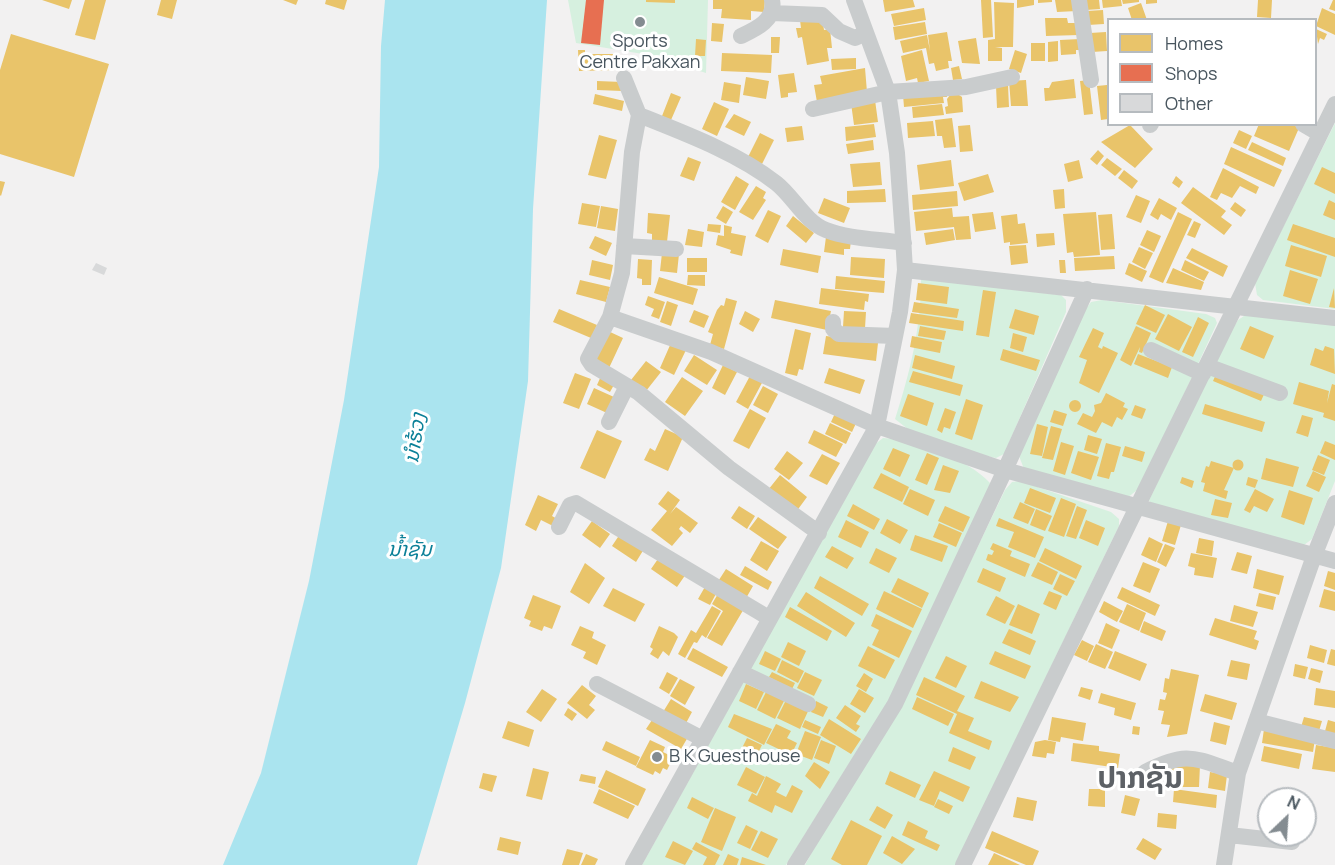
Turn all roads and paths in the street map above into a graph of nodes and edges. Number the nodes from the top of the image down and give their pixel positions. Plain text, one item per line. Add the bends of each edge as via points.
1 (854, 0) edge
2 (1079, 0) edge
3 (772, 6) edge
4 (866, 33) junction
5 (741, 36) dead end
6 (1012, 76) dead end
7 (624, 78) dead end
8 (1091, 80) dead end
9 (888, 92) junction
10 (1335, 104) edge
11 (813, 109) dead end
12 (639, 115) junction
13 (1306, 126) edge
14 (1320, 134) junction
15 (904, 243) junction
16 (624, 246) junction
17 (676, 249) dead end
18 (905, 270) junction
19 (1087, 289) junction
20 (1237, 308) junction
21 (610, 317) junction
22 (1335, 318) edge
23 (833, 322) dead end
24 (895, 336) junction
25 (1151, 350) dead end
26 (1205, 370) junction
27 (627, 386) junction
28 (1280, 393) dead end
29 (609, 422) dead end
30 (877, 426) junction
31 (1005, 470) junction
32 (1335, 503) edge
33 (1134, 508) junction
34 (559, 527) dead end
35 (819, 533) junction
36 (1314, 556) junction
37 (1335, 561) edge
38 (769, 618) junction
39 (740, 672) junction
40 (597, 684) dead end
41 (808, 704) dead end
42 (1256, 721) junction
43 (703, 739) junction
44 (1335, 741) edge
45 (1145, 772) dead end
46 (1238, 773) junction
47 (1229, 835) junction
48 (1257, 838) edge
49 (633, 865) edge
50 (795, 865) edge
51 (963, 865) edge
52 (1224, 865) edge

1 - 4 street
2 - 8 street
3 - 4 street via 822,15 845,35 855,38
3 - 5 street via 762,26
4 - 9 street
6 - 9 street via 966,87
7 - 12 street
9 - 11 street
9 - 15 street
10 - 14 street
12 - 15 street via 700,141 775,182 814,224 826,230
12 - 16 street
13 - 14 street
14 - 20 street
15 - 18 street
16 - 17 street
16 - 21 street via 622,273
18 - 19 street
18 - 24 street
19 - 20 street
19 - 31 street
20 - 22 street
20 - 26 street
21 - 27 street via 588,359
21 - 30 street via 711,352
23 - 24 street via 833,330 839,334
24 - 30 street
25 - 26 street
26 - 28 street
26 - 33 street
27 - 29 street
27 - 35 street via 729,468
30 - 31 street
30 - 35 street
31 - 33 street
31 - 50 street via 895,704
32 - 36 street
33 - 36 street
33 - 51 street
34 - 38 street via 570,505 576,503
35 - 38 street
36 - 37 street
36 - 42 street
38 - 39 street
39 - 41 street
39 - 43 street
40 - 43 street
42 - 44 street
42 - 46 street
43 - 49 street
45 - 46 street via 1178,757
46 - 47 street
47 - 48 street
47 - 52 street

